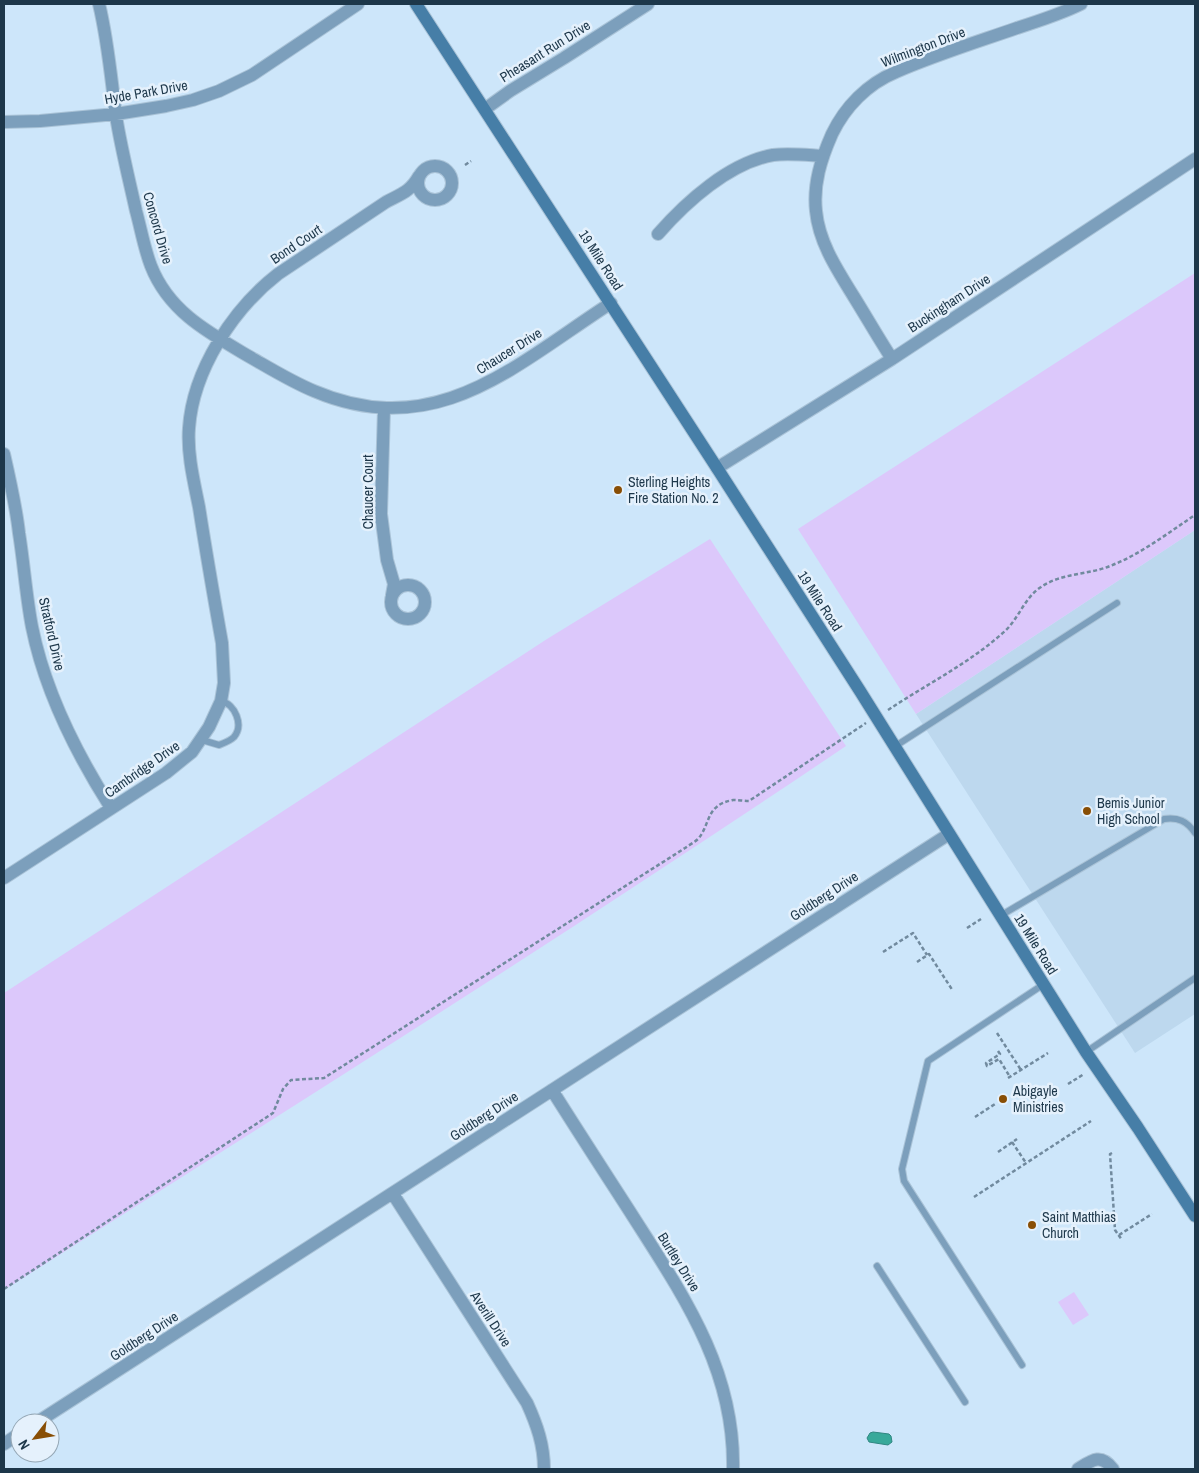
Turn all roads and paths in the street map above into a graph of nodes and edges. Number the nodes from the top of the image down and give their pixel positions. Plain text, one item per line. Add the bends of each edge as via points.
1 (99, 4) edge
2 (358, 4) edge
3 (416, 4) edge
4 (648, 4) edge
5 (1081, 4) edge
6 (484, 109) junction
7 (116, 114) junction
8 (4, 122) edge
9 (822, 156) junction
10 (1195, 159) edge
11 (471, 162) dead end
12 (465, 165) dead end
13 (419, 176) junction
14 (405, 193) junction
15 (425, 197) junction
16 (658, 234) dead end
17 (611, 303) junction
18 (221, 340) junction
19 (892, 359) junction
20 (384, 408) junction
21 (4, 454) edge
22 (717, 468) junction
23 (1195, 515) edge
24 (392, 574) junction
25 (411, 585) junction
26 (392, 595) junction
27 (1117, 603) dead end
28 (221, 701) junction
29 (885, 712) dead end
30 (863, 725) dead end
31 (202, 740) junction
32 (894, 747) junction
33 (111, 808) junction
34 (1195, 833) edge
35 (949, 834) junction
36 (4, 878) edge
37 (1000, 916) junction
38 (981, 919) dead end
39 (967, 928) dead end
40 (884, 952) dead end
41 (927, 955) junction
42 (917, 962) dead end
43 (936, 965) junction
44 (931, 968) dead end
45 (1195, 978) edge
46 (1044, 984) junction
47 (953, 990) dead end
48 (997, 1033) dead end
49 (998, 1052) dead end
50 (1086, 1052) junction
51 (1048, 1053) dead end
52 (1021, 1070) junction
53 (1084, 1074) dead end
54 (1068, 1084) dead end
55 (552, 1090) junction
56 (994, 1104) dead end
57 (975, 1117) dead end
58 (1091, 1121) dead end
59 (1017, 1139) dead end
60 (1012, 1142) junction
61 (998, 1152) dead end
62 (1112, 1153) dead end
63 (1026, 1163) junction
64 (393, 1194) junction
65 (974, 1197) dead end
66 (1152, 1214) dead end
67 (1195, 1216) edge
68 (1119, 1235) junction
69 (1122, 1240) dead end
70 (877, 1266) dead end
71 (4, 1289) edge
72 (1022, 1365) dead end
73 (966, 1402) dead end
74 (52, 1413) edge
75 (544, 1469) edge
76 (732, 1469) edge
77 (1078, 1469) edge
78 (1113, 1469) edge

1 - 7 street, Concord Drive
2 - 7 street, Hyde Park Drive via 252,75 219,91 193,100
3 - 6 street, 19 Mile Road
4 - 6 street, Pheasant Run Drive
5 - 9 street, Wilmington Drive via 880,80 850,106
6 - 17 street, 19 Mile Road
7 - 8 street, Hyde Park Drive
7 - 18 street, Concord Drive via 150,264 170,300
9 - 16 street via 772,155 750,162 698,194
9 - 19 street, Wilmington Drive via 817,176 816,212 825,246
10 - 19 street, Buckingham Drive
11 - 12 path
13 - 14 street, Bond Court
13 - 15 street via 421,193
13 - 15 street, Bond Court via 426,168 438,166 451,176 452,188 446,196 435,200
14 - 15 street, Bond Court
14 - 18 street, Bond Court via 386,202 265,284 242,308
17 - 20 street, Chaucer Drive via 478,388 424,406
17 - 22 street, 19 Mile Road
18 - 20 street, Chaucer Drive via 314,391 345,402
18 - 28 street, Cambridge Drive via 200,378 192,401 189,429 191,461 222,643 224,683
19 - 22 street, Buckingham Drive
20 - 24 street, Chaucer Court via 381,514
21 - 33 street, Stratford Drive via 32,628 42,665 56,706 94,782
22 - 32 street, 19 Mile Road
23 - 29 path via 1119,562 1040,587 1006,630
24 - 25 street, Chaucer Court
24 - 26 street, Chaucer Court
25 - 26 street via 399,587
25 - 26 street, Chaucer Court via 424,596 424,607 417,617 406,619 396,615 391,606
27 - 32 lane
28 - 31 street, Cambridge Drive
28 - 31 lane via 233,709 237,731 234,737 219,745
30 - 71 path via 749,801 734,800 719,806 709,815 698,839 685,848 324,1078 291,1080 283,1089 273,1113
31 - 33 street, Cambridge Drive via 181,762
32 - 35 street, 19 Mile Road
33 - 36 street, Cambridge Drive
34 - 37 lane via 1190,824 1176,817 1164,819
35 - 37 street, 19 Mile Road
35 - 55 street, Goldberg Drive
37 - 46 street, 19 Mile Road
38 - 39 path
40 - 41 path via 912,933
41 - 42 path
41 - 43 path
43 - 44 path
43 - 47 path
45 - 50 lane
46 - 50 street, 19 Mile Road
46 - 72 lane via 928,1060 902,1169 904,1180
48 - 52 path
49 - 52 path via 1000,1054 986,1063 988,1066 998,1059 1009,1078
50 - 67 street, 19 Mile Road
51 - 52 path
53 - 54 path
55 - 64 street, Goldberg Drive
55 - 76 street, Burtley Drive via 671,1276 708,1345 728,1414
56 - 57 path
58 - 63 path
59 - 60 path
60 - 61 path
60 - 63 path
62 - 68 path via 1115,1230
63 - 65 path
64 - 74 street, Goldberg Drive
64 - 75 street, Averill Drive via 526,1403 542,1442
66 - 68 path
68 - 69 path
70 - 73 lane
77 - 78 street via 1099,1459

